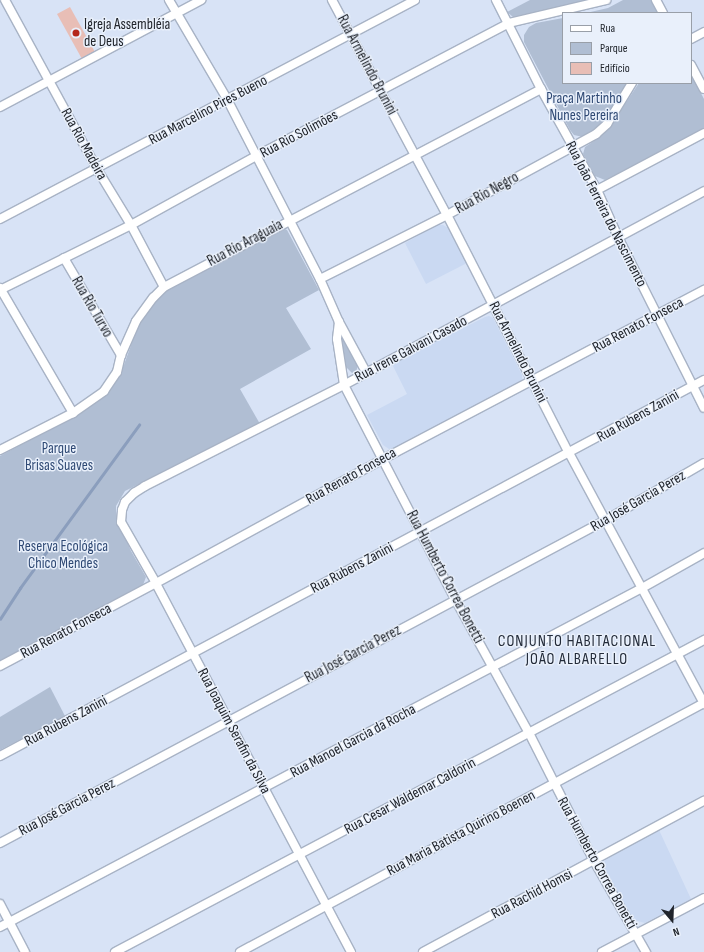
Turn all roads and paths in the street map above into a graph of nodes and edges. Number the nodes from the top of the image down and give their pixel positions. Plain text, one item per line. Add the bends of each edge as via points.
1 (5, 0) edge
2 (169, 0) edge
3 (201, 0) edge
4 (332, 0) edge
5 (415, 0) edge
6 (496, 0) edge
7 (606, 0) edge
8 (656, 0) edge
9 (662, 12) edge
10 (176, 13) junction
11 (510, 23) junction
12 (704, 32) edge
13 (351, 34) junction
14 (692, 38) edge
15 (692, 67) edge
16 (49, 80) junction
17 (631, 84) edge
18 (541, 89) junction
19 (704, 89) edge
20 (381, 90) junction
21 (227, 99) junction
22 (0, 107) edge
23 (704, 133) edge
24 (572, 146) junction
25 (414, 155) junction
26 (256, 156) junction
27 (97, 169) junction
28 (597, 190) junction
29 (704, 191) edge
30 (447, 215) junction
31 (0, 219) edge
32 (289, 220) junction
33 (131, 225) junction
34 (618, 237) junction
35 (64, 258) junction
36 (320, 279) junction
37 (164, 287) junction
38 (0, 289) edge
39 (704, 290) edge
40 (494, 306) junction
41 (657, 315) junction
42 (339, 322) junction
43 (121, 355) junction
44 (366, 372) junction
45 (532, 380) junction
46 (704, 380) edge
47 (344, 385) junction
48 (693, 386) junction
49 (704, 408) edge
50 (73, 413) junction
51 (1, 447) edge
52 (569, 453) junction
53 (383, 459) junction
54 (704, 463) edge
55 (122, 510) joint
56 (606, 520) junction
57 (420, 531) junction
58 (704, 553) edge
59 (156, 583) junction
60 (642, 588) junction
61 (455, 599) junction
62 (704, 640) edge
63 (193, 654) junction
64 (677, 655) junction
65 (0, 666) edge
66 (492, 667) junction
67 (704, 703) edge
68 (228, 720) junction
69 (529, 733) junction
70 (0, 756) edge
71 (554, 784) junction
72 (264, 789) junction
73 (704, 801) edge
74 (0, 843) edge
75 (299, 854) junction
76 (594, 861) junction
77 (704, 898) edge
78 (0, 904) edge
79 (326, 905) junction
80 (9, 922) junction
81 (0, 927) edge
82 (636, 934) junction
83 (25, 952) edge
84 (115, 952) edge
85 (240, 952) edge
86 (351, 952) edge
87 (423, 952) edge
88 (602, 952) edge
89 (646, 952) edge

1 - 16 street, Rua Rio Madeira
2 - 10 street, Rua Humberto Correa Bonetti
3 - 10 street
4 - 13 street, Rua Armelindo Brunini
5 - 13 street, Rua Marcelino Pires Bueno
6 - 11 street, Rua João Ferreira do Nascimento
7 - 11 street, Rua Rio Solimões
8 - 9 street
10 - 16 street
10 - 21 street, Rua Humberto Correa Bonetti
11 - 18 street, Rua João Ferreira do Nascimento
11 - 20 street, Rua Rio Solimões
12 - 14 street
13 - 20 street, Rua Armelindo Brunini
13 - 21 street, Rua Marcelino Pires Bueno
15 - 19 street
16 - 22 street
16 - 27 street, Rua Rio Madeira
17 - 24 street, Rua Rio Negro via 607,124 596,134
18 - 24 street, Rua João Ferreira do Nascimento
18 - 25 street, Rua Rio Araguaia
20 - 25 street, Rua Armelindo Brunini
20 - 26 street, Rua Rio Solimões
21 - 26 street, Rua Humberto Correa Bonetti
21 - 27 street, Rua Marcelino Pires Bueno
23 - 28 street
24 - 28 street, Rua João Ferreira do Nascimento
24 - 30 street, Rua Rio Negro
25 - 30 street, Rua Armelindo Brunini
25 - 32 street, Rua Rio Araguaia
26 - 32 street, Rua Humberto Correa Bonetti
26 - 33 street, Rua Rio Solimões
27 - 31 street, Rua Marcelino Pires Bueno
27 - 33 street, Rua Rio Madeira
28 - 34 street, Rua João Ferreira do Nascimento
29 - 34 street, Rua Irene Galvani Casado
30 - 36 street, Rua Rio Negro
30 - 40 street, Rua Armelindo Brunini
32 - 36 street, Rua Humberto Correa Bonetti
32 - 37 street, Rua Rio Araguaia
33 - 35 street, Rua Rio Solimões
33 - 37 street, Rua Rio Madeira
34 - 40 street, Rua Irene Galvani Casado
34 - 41 street, Rua João Ferreira do Nascimento
35 - 38 street, Rua Rio Solimões
35 - 43 street, Rua Rio Turvo
36 - 42 street, Rua Humberto Correa Bonetti
37 - 43 street, Rua Rio Araguaia via 136,321
38 - 50 street
39 - 41 street, Rua Renato Fonseca
40 - 44 street, Rua Irene Galvani Casado
40 - 45 street, Rua Armelindo Brunini
41 - 45 street, Rua Renato Fonseca
41 - 48 street, Rua João Ferreira do Nascimento
42 - 44 street, Rua Humberto Correa Bonetti
42 - 47 street, Rua Humberto Correa Bonetti via 337,338
43 - 50 street, Rua Rio Araguaia via 117,372 104,391
44 - 47 street, Rua Irene Galvani Casado
45 - 52 street, Rua Armelindo Brunini
45 - 53 street, Rua Renato Fonseca
46 - 48 street, Rua Rubens Zanini
47 - 53 street, Rua Humberto Correa Bonetti
47 - 55 street, Rua Irene Galvani Casado via 145,486 125,502
48 - 49 street, Rua João Ferreira do Nascimento
48 - 52 street, Rua Rubens Zanini
50 - 51 street, Rua Rio Araguaia
52 - 56 street, Rua Armelindo Brunini
52 - 57 street, Rua Rubens Zanini
53 - 57 street, Rua Humberto Correa Bonetti
53 - 59 street, Rua Renato Fonseca
54 - 56 street, Rua José Garcia Perez
55 - 59 street, Rua Joaquim Serafin da Silva via 121,522
56 - 60 street, Rua Armelindo Brunini
56 - 61 street, Rua José Garcia Perez
57 - 61 street, Rua Humberto Correa Bonetti
57 - 63 street, Rua Rubens Zanini
58 - 60 street, Rua Manoel Garcia da Rocha
59 - 63 street, Rua Joaquim Serafin da Silva
59 - 65 street, Rua Renato Fonseca
60 - 64 street, Rua Armelindo Brunini
60 - 66 street, Rua Manoel Garcia da Rocha
61 - 66 street, Rua Humberto Correa Bonetti
61 - 68 street, Rua José Garcia Perez
62 - 64 street, Rua Cesar Waldemar Caldorin
63 - 68 street, Rua Joaquim Serafin da Silva
63 - 70 street, Rua Rubens Zanini
64 - 67 street, Rua Armelindo Brunini
64 - 69 street, Rua Cesar Waldemar Caldorin
66 - 69 street, Rua Humberto Correa Bonetti
66 - 72 street, Rua Manoel Garcia da Rocha
67 - 71 street, Rua Maria Batista Quirino Boenen
68 - 72 street, Rua Joaquim Serafin da Silva
68 - 74 street, Rua José Garcia Perez
69 - 71 street, Rua Humberto Correa Bonetti
69 - 75 street, Rua Cesar Waldemar Caldorin
71 - 76 street, Rua Humberto Correa Bonetti
71 - 79 street, Rua Maria Batista Quirino Boenen
72 - 75 street, Rua Joaquim Serafin da Silva
72 - 80 street, Rua Manoel Garcia da Rocha
73 - 76 street, Rua Rachid Homsi
75 - 79 street, Rua Joaquim Serafin da Silva
75 - 84 street, Rua Cesar Waldemar Caldorin
76 - 82 street, Rua Humberto Correa Bonetti
76 - 87 street, Rua Rachid Homsi
77 - 82 street
78 - 80 street
79 - 85 street, Rua Maria Batista Quirino Boenen
79 - 86 street, Rua Joaquim Serafin da Silva
80 - 81 street, Rua Manoel Garcia da Rocha
80 - 83 street
82 - 88 street
82 - 89 street, Rua Humberto Correa Bonetti

